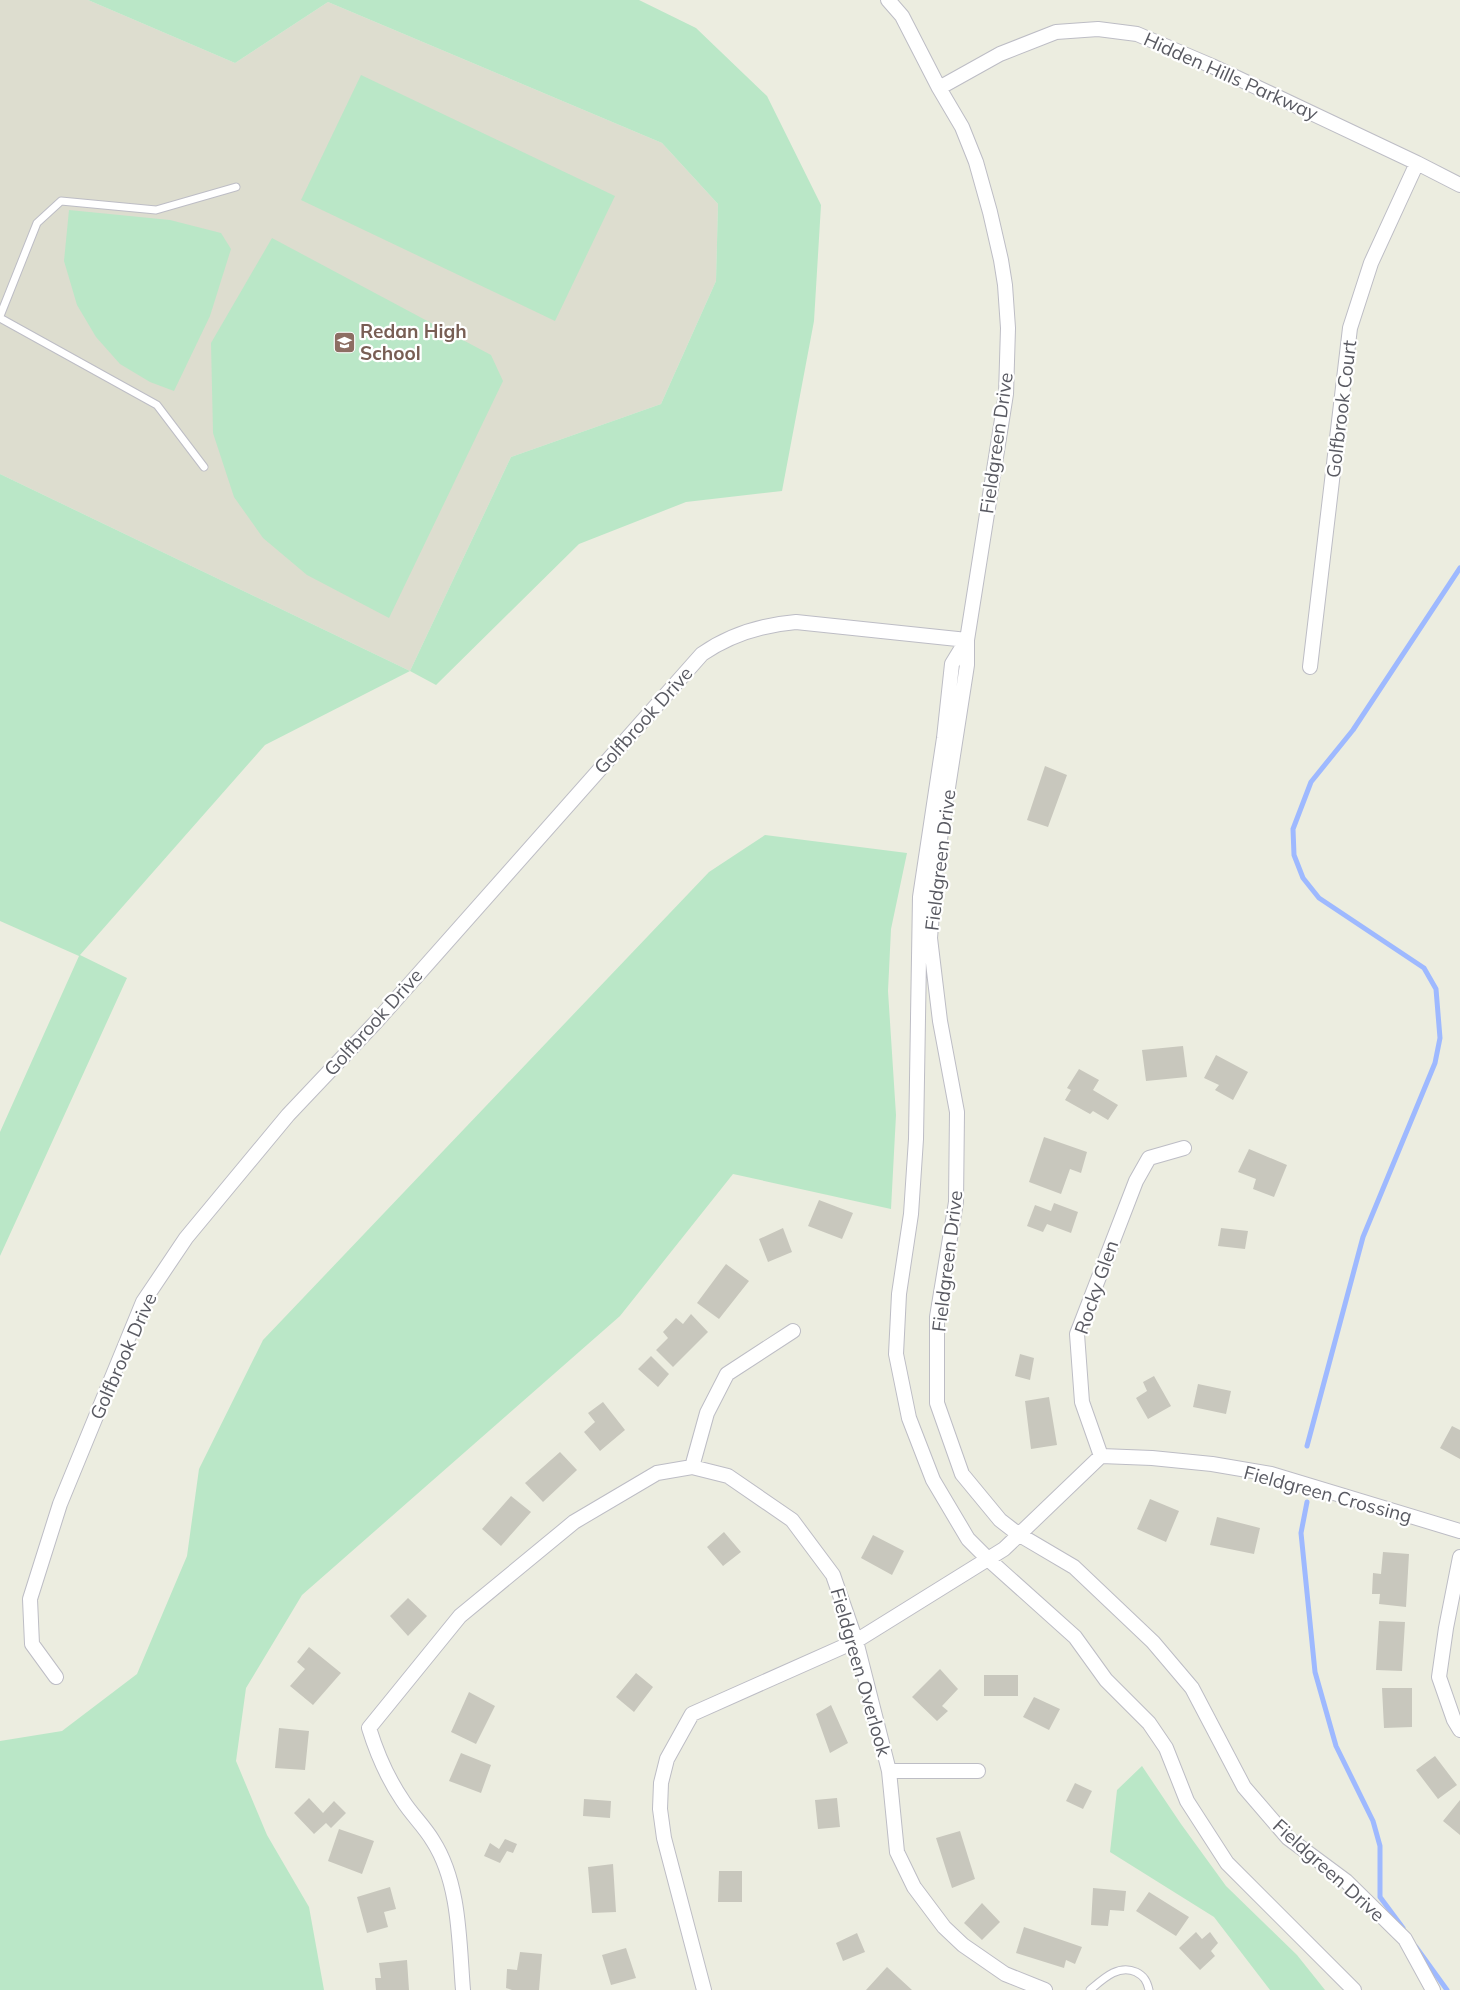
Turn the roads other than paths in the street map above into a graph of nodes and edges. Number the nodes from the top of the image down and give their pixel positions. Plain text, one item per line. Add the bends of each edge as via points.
1 (888, 0) edge
2 (939, 88) junction
3 (1418, 162) junction
4 (1460, 185) edge
5 (236, 187) dead end
6 (0, 317) edge
7 (204, 467) dead end
8 (967, 640) junction
9 (1310, 667) dead end
10 (1184, 1148) dead end
11 (793, 1331) dead end
12 (1101, 1456) junction
13 (692, 1467) junction
14 (1460, 1531) edge
15 (1018, 1534) junction
16 (1460, 1558) edge
17 (988, 1559) junction
18 (856, 1640) junction
19 (56, 1677) dead end
20 (1460, 1730) edge
21 (889, 1771) junction
22 (978, 1771) dead end
23 (463, 1990) edge
24 (704, 1990) edge
25 (1045, 1990) edge
26 (1090, 1990) edge
27 (1149, 1990) edge
28 (1354, 1990) edge
29 (1433, 1990) edge

1 - 2 street, Fieldgreen Drive via 902,16
2 - 3 street, Hidden Hills Parkway via 1000,54 1056,32 1098,29 1137,34
2 - 8 street, Fieldgreen Drive via 962,127 978,170 1001,260 1008,328 1006,394
3 - 4 street, Hidden Hills Parkway
3 - 9 street, Golfbrook Court via 1371,263 1350,328
5 - 6 lane via 156,210 62,200 37,223
6 - 7 lane via 157,405
8 - 15 street, Fieldgreen Drive via 967,665 936,865 930,938 940,1021 957,1112 956,1202 937,1317 937,1403 962,1474 1000,1520
8 - 17 street, Fieldgreen Drive via 952,664 920,897 916,1139 911,1214 899,1294 896,1354 909,1418 933,1480 968,1539
8 - 19 street, Golfbrook Drive via 796,622 771,624 723,640 702,654 376,1022 288,1114 186,1238 144,1302 71,1476 30,1599 32,1644
10 - 12 street, Rocky Glen via 1149,1158 1136,1181 1077,1334 1082,1402
11 - 13 street via 727,1374 708,1413
12 - 14 street, Fieldgreen Crossing via 1212,1464 1271,1474
12 - 15 street
13 - 18 street, Fieldgreen Overlook via 728,1476 792,1520 833,1574
13 - 23 street, Fieldgreen Overlook via 657,1473 574,1522 460,1616 369,1728 390,1779 434,1841 445,1864 458,1913
15 - 17 street
15 - 29 street, Fieldgreen Drive via 1074,1567 1153,1642 1192,1688 1244,1787 1288,1838 1346,1881 1405,1939
16 - 20 street via 1439,1677
17 - 18 street
17 - 28 street, Fieldgreen Drive via 1075,1637 1106,1680 1149,1723 1166,1748 1187,1801 1227,1863
18 - 21 street, Fieldgreen Overlook
18 - 24 street via 692,1714 667,1759 661,1783 660,1809 664,1838
21 - 22 street
21 - 25 street, Fieldgreen Overlook via 897,1852 914,1887 944,1927 963,1945 1005,1974
26 - 27 lane via 1120,1970 1139,1973 1147,1981

